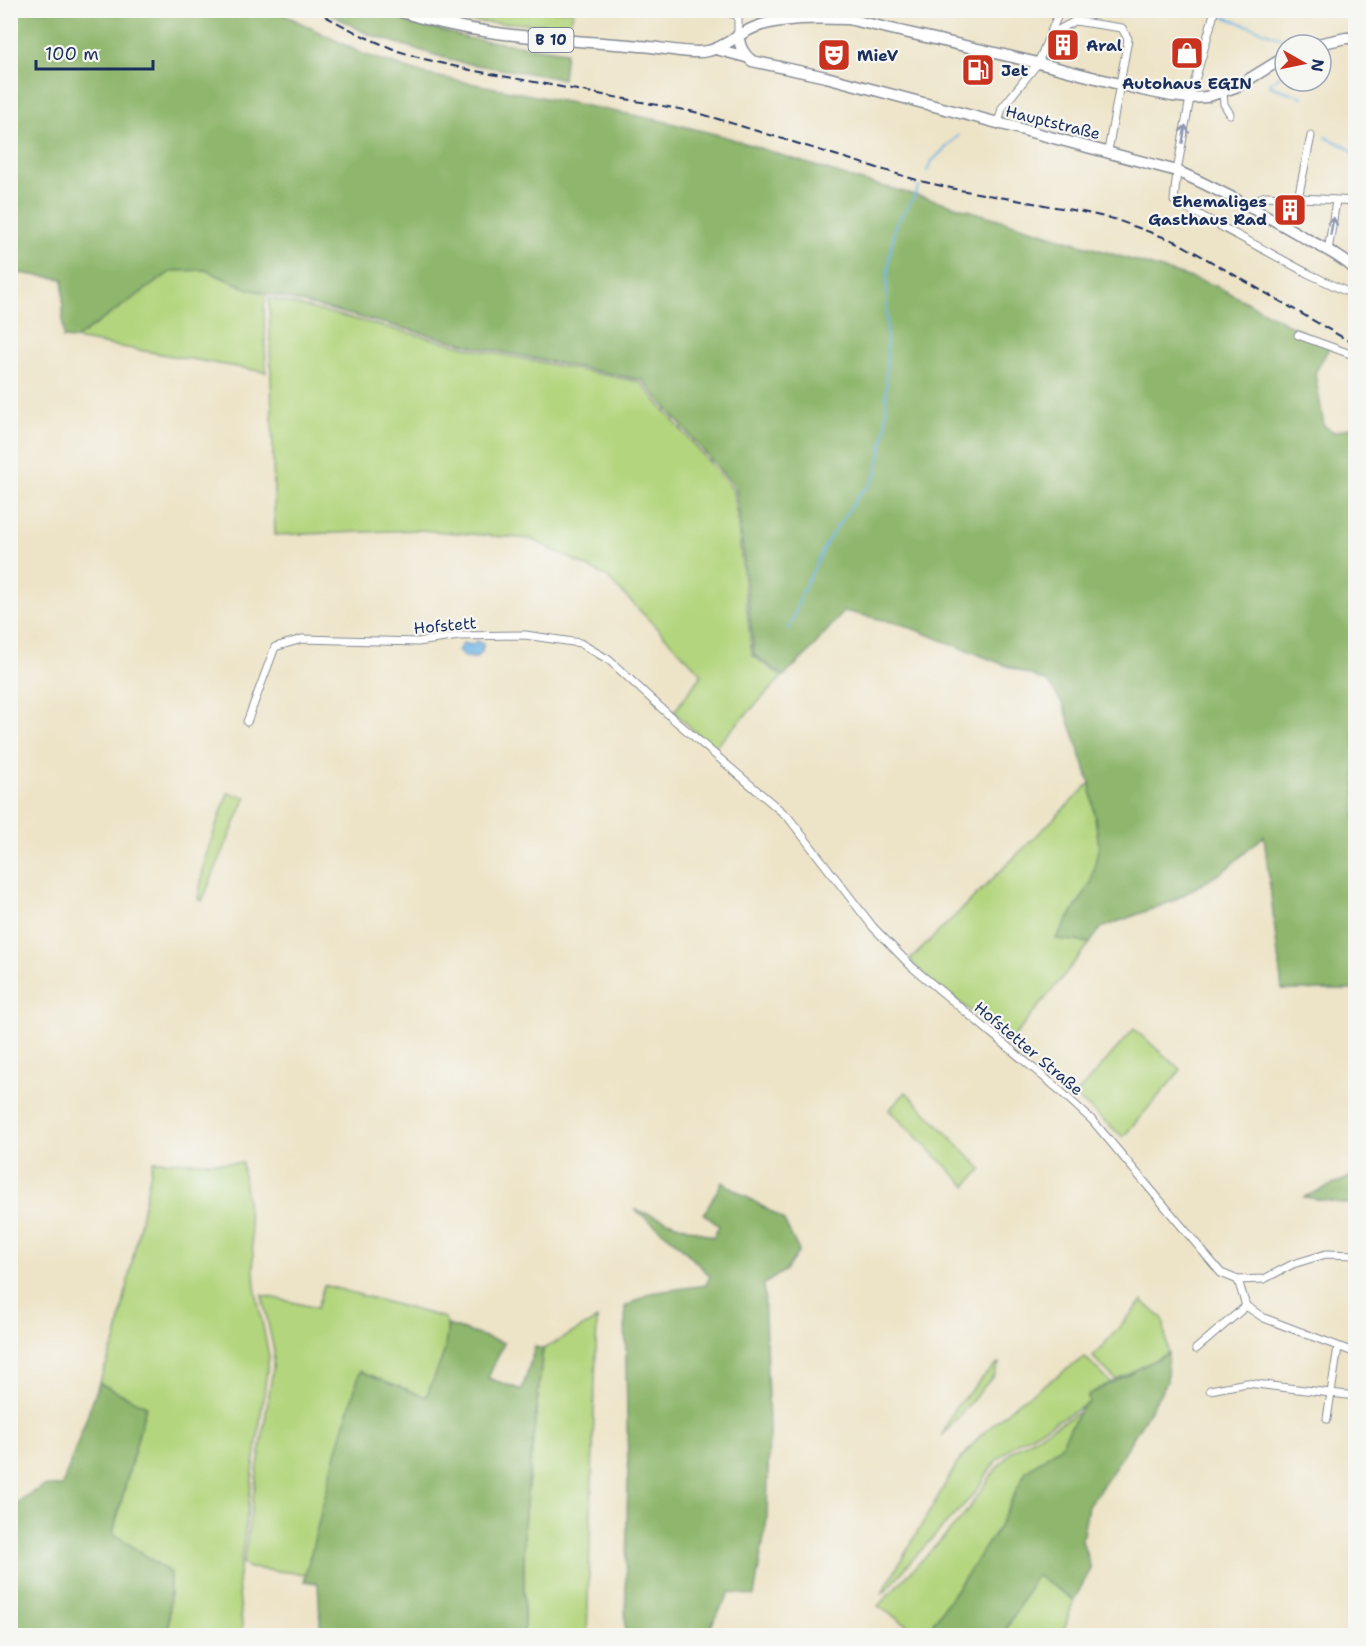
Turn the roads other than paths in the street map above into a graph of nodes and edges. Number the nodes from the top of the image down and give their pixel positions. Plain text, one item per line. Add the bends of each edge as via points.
1 (716, 10) edge
2 (1060, 10) edge
3 (403, 12) edge
4 (1214, 14) edge
5 (1051, 34) junction
6 (738, 35) junction
7 (1356, 38) edge
8 (1333, 41) edge
9 (716, 49) junction
10 (746, 57) junction
11 (1038, 63) junction
12 (1273, 64) edge
13 (1120, 84) junction
14 (1223, 93) junction
15 (1190, 98) junction
16 (1230, 114) dead end
17 (998, 123) junction
18 (1311, 136) dead end
19 (1108, 151) junction
20 (1177, 171) junction
21 (1298, 198) junction
22 (1336, 201) junction
23 (1356, 201) edge
24 (1250, 207) junction
25 (1328, 251) junction
26 (1356, 270) edge
27 (1356, 296) edge
28 (1298, 335) dead end
29 (1356, 356) edge
30 (671, 717) joint
31 (247, 722) dead end
32 (1356, 1255) edge
33 (1238, 1280) junction
34 (1246, 1306) junction
35 (1338, 1347) junction
36 (1196, 1349) dead end
37 (1356, 1353) edge
38 (1210, 1390) dead end
39 (1331, 1392) junction
40 (1356, 1396) edge
41 (1327, 1419) dead end

1 - 6 street via 738,15
2 - 5 street
3 - 9 main road, B 10 via 467,29 527,38 697,52
4 - 15 street
5 - 11 street
5 - 13 street via 1075,21 1122,28 1128,39
6 - 9 main road, B 10
6 - 10 main road
6 - 11 main road, B 10 via 771,23 848,19
7 - 8 main road
9 - 10 main road, Hauptstraße
10 - 17 main road, Hauptstraße
11 - 13 main road, B 10
11 - 17 street via 1002,108
12 - 14 main road, B 10
13 - 15 main road, B 10
13 - 19 street
14 - 15 main road, B 10
14 - 16 street
20 -> 15 street
17 - 19 main road, Hauptstraße
18 - 21 street
19 - 20 main road, Hauptstraße
20 - 24 main road, Hauptstraße
20 - 27 street via 1174,201
21 - 22 street
21 - 24 street via 1265,196
22 - 23 street
25 -> 22 street
24 - 25 main road, Hauptstraße
25 - 26 main road, Hauptstraße
28 - 29 street
30 - 31 street, Hofstett via 609,660 580,643 525,635 459,636 418,642 302,639 274,647
30 - 33 street, Hofstetter Straße via 788,817 873,927 912,967 1093,1121 1210,1261 1221,1273
32 - 33 street via 1326,1254 1293,1264 1264,1279
33 - 34 street
34 - 35 street via 1264,1318
34 - 36 street
35 - 37 street
35 - 39 street
38 - 39 street via 1247,1383
39 - 40 street
39 - 41 street

